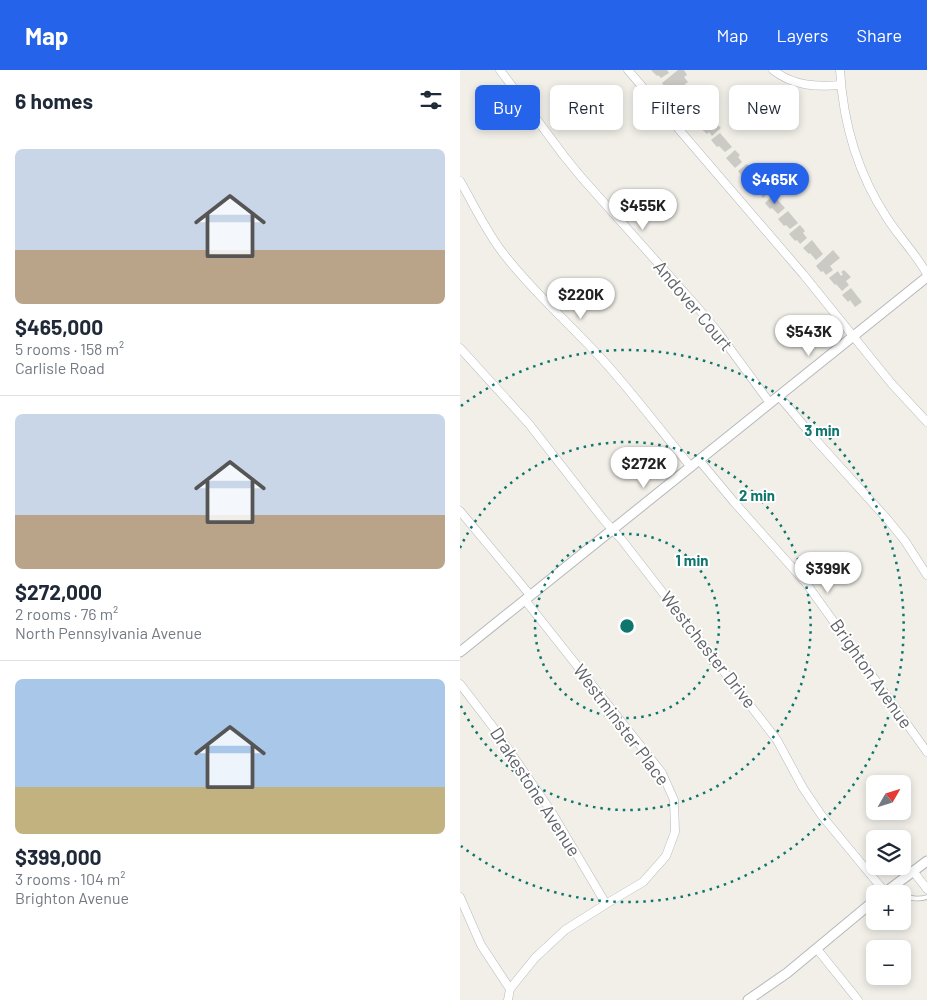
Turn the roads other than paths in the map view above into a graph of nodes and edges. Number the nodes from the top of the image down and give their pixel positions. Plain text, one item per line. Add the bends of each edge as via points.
1 (500, 70) edge
2 (628, 70) edge
3 (773, 70) edge
4 (840, 70) edge
5 (841, 85) junction
6 (460, 181) edge
7 (927, 275) edge
8 (853, 336) junction
9 (460, 348) edge
10 (779, 396) junction
11 (770, 403) junction
12 (927, 422) edge
13 (699, 460) junction
14 (691, 467) junction
15 (460, 512) edge
16 (612, 529) junction
17 (927, 575) edge
18 (527, 597) junction
19 (460, 652) edge
20 (460, 684) edge
21 (927, 752) edge
22 (927, 861) edge
23 (913, 870) junction
24 (880, 885) edge
25 (896, 885) edge
26 (927, 888) edge
27 (460, 897) edge
28 (927, 897) edge
29 (911, 898) edge
30 (606, 904) junction
31 (866, 908) edge
32 (817, 949) junction
33 (510, 989) junction
34 (754, 998) edge
35 (508, 1000) edge
36 (858, 1000) edge

1 - 11 street, Andover Court via 576,171 698,308
2 - 8 street
3 - 5 street via 804,85
4 - 5 street
5 - 7 street via 852,141 866,180 887,218
6 - 14 street via 502,252 619,378
7 - 8 street
8 - 10 street
8 - 12 street
9 - 16 street, Westchester Drive via 529,424
10 - 11 street
10 - 17 street via 888,520
11 - 13 street
13 - 14 street
13 - 21 street, Brighton Avenue via 806,583
14 - 16 street
15 - 18 street, Westminster Place
16 - 18 street
16 - 24 street, Westchester Drive via 777,740 822,816
18 - 19 street
18 - 30 street, Westminster Place via 662,773 674,800 675,832 666,856 643,882
20 - 30 street, Drakestone Avenue via 551,812
22 - 23 street
23 - 25 street
23 - 26 street
27 - 33 street via 481,945
28 - 29 lane
30 - 33 street, Westminster Place via 564,930
31 - 32 street
32 - 34 street
32 - 36 street
33 - 35 street, Westminster Place

